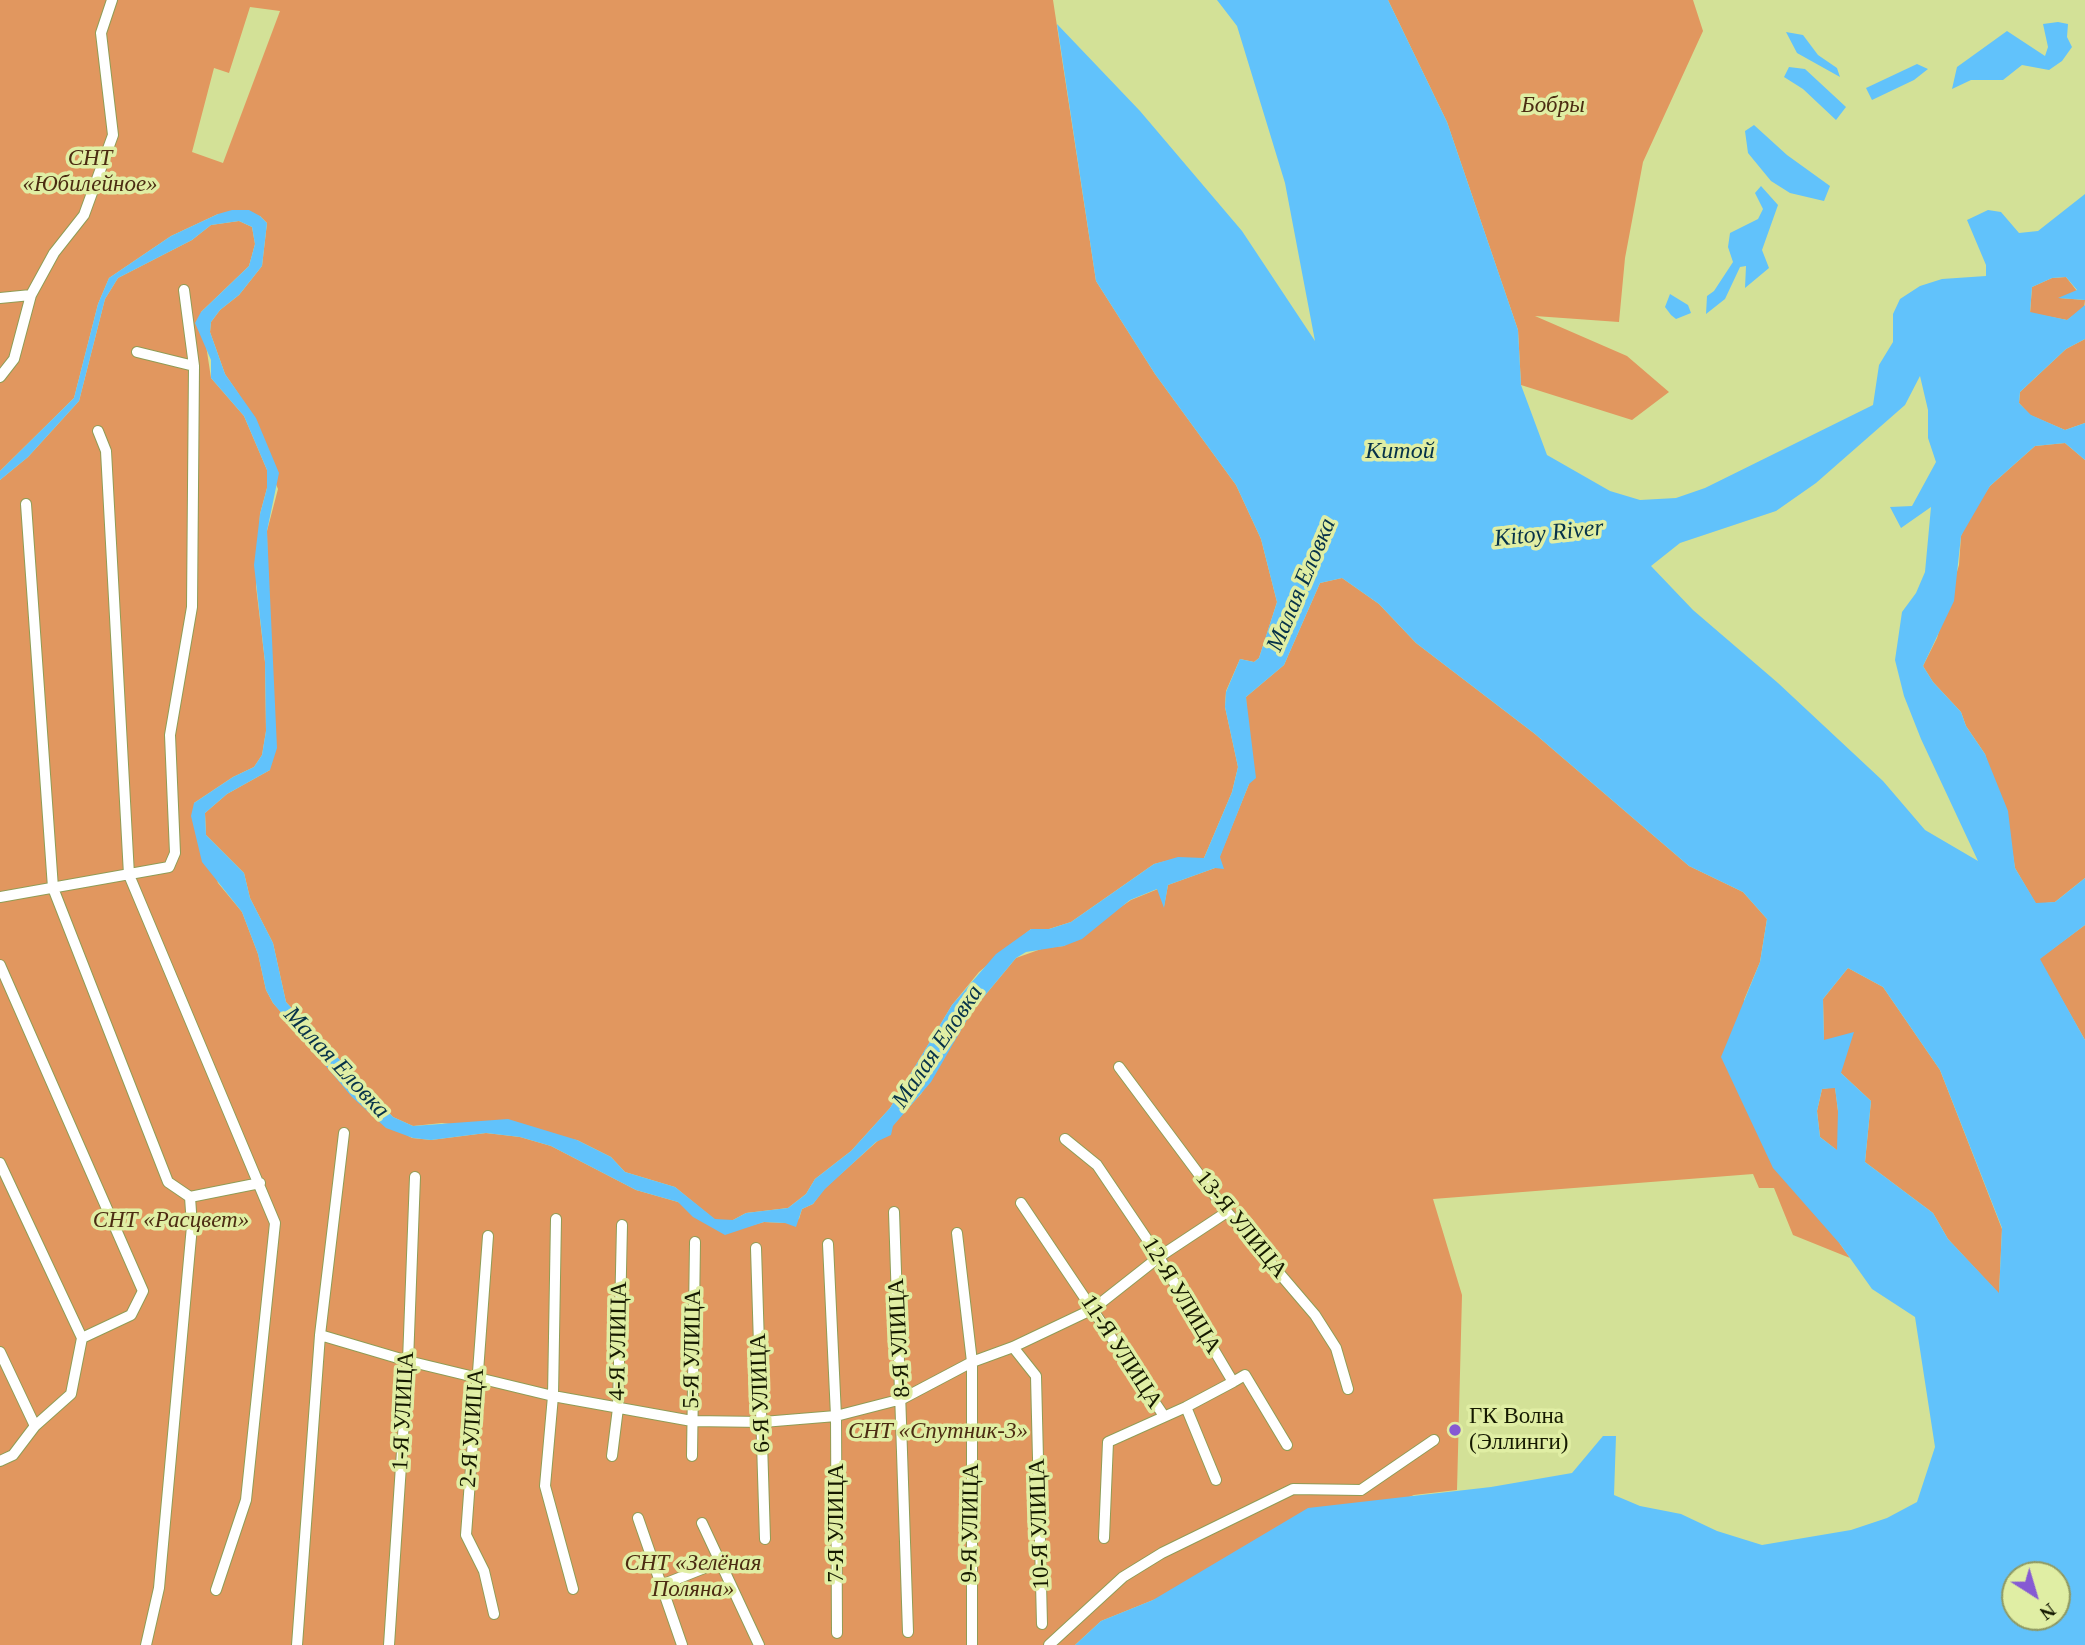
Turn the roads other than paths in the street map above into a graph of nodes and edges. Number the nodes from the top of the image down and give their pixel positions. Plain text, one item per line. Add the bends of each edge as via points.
1 (112, 0) edge
2 (184, 290) dead end
3 (31, 295) junction
4 (0, 298) edge
5 (137, 352) dead end
6 (194, 366) junction
7 (0, 377) edge
8 (98, 431) dead end
9 (26, 504) dead end
10 (129, 875) junction
11 (52, 888) junction
12 (0, 897) edge
13 (0, 965) edge
14 (1119, 1067) dead end
15 (344, 1133) dead end
16 (1065, 1139) dead end
17 (0, 1163) edge
18 (415, 1177) dead end
19 (260, 1183) junction
20 (190, 1197) junction
21 (1021, 1203) dead end
22 (894, 1212) dead end
23 (1227, 1212) junction
24 (556, 1219) dead end
25 (622, 1225) dead end
26 (957, 1233) dead end
27 (488, 1236) dead end
28 (695, 1242) dead end
29 (828, 1244) dead end
30 (756, 1248) dead end
31 (1159, 1257) junction
32 (1093, 1308) junction
33 (320, 1335) junction
34 (82, 1338) junction
35 (1013, 1347) junction
36 (0, 1352) edge
37 (408, 1361) junction
38 (972, 1362) junction
39 (477, 1376) junction
40 (1233, 1382) junction
41 (1348, 1389) dead end
42 (553, 1396) junction
43 (902, 1399) junction
44 (1186, 1407) junction
45 (618, 1408) junction
46 (836, 1416) junction
47 (1164, 1416) junction
48 (692, 1421) junction
49 (763, 1422) junction
50 (35, 1426) junction
51 (1434, 1440) dead end
52 (1287, 1445) dead end
53 (612, 1456) dead end
54 (692, 1456) dead end
55 (0, 1461) edge
56 (1216, 1480) dead end
57 (638, 1518) dead end
58 (702, 1523) dead end
59 (1104, 1538) dead end
60 (765, 1539) dead end
61 (722, 1561) junction
62 (664, 1584) junction
63 (573, 1589) dead end
64 (216, 1590) dead end
65 (494, 1614) dead end
66 (1042, 1624) dead end
67 (908, 1632) dead end
68 (838, 1633) dead end
69 (146, 1645) edge
70 (297, 1645) edge
71 (389, 1645) edge
72 (682, 1645) edge
73 (759, 1645) edge
74 (972, 1645) edge
75 (1049, 1645) edge

1 - 3 street via 101,33 113,135 84,215 54,253
2 - 6 street
3 - 4 street
3 - 7 street via 14,359
5 - 6 street
6 - 10 street via 192,607 170,735 175,853 169,867
8 - 10 street via 106,451
9 - 11 street
10 - 11 street
10 - 19 street
11 - 12 street
11 - 20 street via 168,1182
13 - 34 street via 142,1292 131,1315
14 - 23 street, 13-Я УЛИЦА
15 - 33 street
16 - 31 street, 12-Я УЛИЦА via 1097,1165
17 - 34 street
18 - 37 street, 1-Я УЛИЦА
19 - 20 street
19 - 64 street via 275,1223 246,1500
20 - 69 street via 192,1226 159,1588
21 - 32 street, 11-Я УЛИЦА
22 - 43 street, 8-Я УЛИЦА
23 - 31 street
23 - 41 street, 13-Я УЛИЦА via 1315,1315 1336,1348
24 - 42 street
25 - 45 street, 4-Я УЛИЦА
26 - 38 street, 9-Я УЛИЦА
27 - 39 street, 2-Я УЛИЦА
28 - 48 street, 5-Я УЛИЦА
29 - 46 street, 7-Я УЛИЦА
30 - 49 street, 6-Я УЛИЦА
31 - 32 street
31 - 40 street, 12-Я УЛИЦА
32 - 35 street
32 - 47 street, 11-Я УЛИЦА
33 - 37 street
33 - 70 street
34 - 50 street via 71,1394
35 - 38 street
35 - 66 street, 10-Я УЛИЦА via 1036,1376
36 - 50 street
37 - 39 street
37 - 71 street, 1-Я УЛИЦА
38 - 43 street
38 - 74 street, 9-Я УЛИЦА
39 - 42 street
39 - 65 street, 2-Я УЛИЦА via 466,1535 484,1571
40 - 44 street
40 - 52 street via 1245,1374
42 - 45 street
42 - 63 street via 545,1486
43 - 46 street
43 - 67 street, 8-Я УЛИЦА
44 - 47 street, 11-Я УЛИЦА
44 - 56 street, 11-Я УЛИЦА
45 - 48 street
45 - 53 street, 4-Я УЛИЦА
46 - 49 street
46 - 68 street, 7-Я УЛИЦА
47 - 59 street via 1108,1442
48 - 49 street
48 - 54 street, 5-Я УЛИЦА
49 - 60 street, 6-Я УЛИЦА
50 - 55 street via 13,1455
51 - 75 street via 1362,1490 1293,1489 1162,1553 1124,1577
57 - 62 street
58 - 61 street
61 - 62 street
61 - 73 street
62 - 72 street

